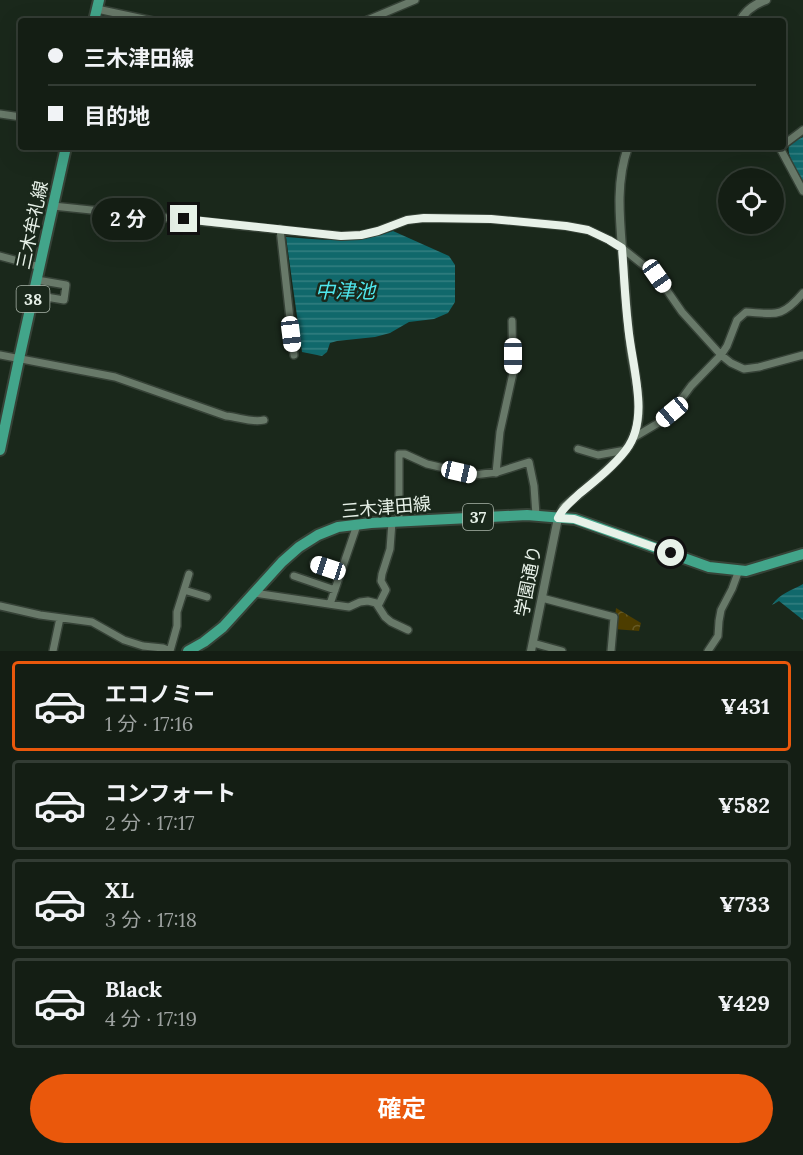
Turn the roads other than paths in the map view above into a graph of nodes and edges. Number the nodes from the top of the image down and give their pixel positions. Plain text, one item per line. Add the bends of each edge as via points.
1 (415, 0) edge
2 (766, 0) edge
3 (98, 5) edge
4 (143, 18) edge
5 (371, 18) edge
6 (742, 18) edge
7 (0, 114) edge
8 (18, 117) edge
9 (803, 130) edge
10 (786, 143) edge
11 (65, 150) edge
12 (627, 150) edge
13 (781, 150) edge
14 (803, 191) edge
15 (53, 206) junction
16 (280, 229) junction
17 (622, 248) junction
18 (0, 256) edge
19 (40, 267) junction
20 (37, 280) junction
21 (803, 293) edge
22 (34, 295) junction
23 (512, 321) dead end
24 (0, 355) edge
25 (294, 355) dead end
26 (721, 355) junction
27 (803, 355) edge
28 (19, 359) junction
29 (264, 420) dead end
30 (633, 438) junction
31 (578, 449) dead end
32 (0, 450) edge
33 (626, 450) junction
34 (496, 472) junction
35 (536, 515) junction
36 (558, 518) junction
37 (396, 521) junction
38 (357, 525) junction
39 (803, 554) edge
40 (315, 563) dead end
41 (739, 570) junction
42 (341, 572) junction
43 (189, 574) dead end
44 (294, 576) dead end
45 (184, 590) junction
46 (335, 590) junction
47 (254, 593) junction
48 (207, 597) dead end
49 (542, 598) junction
50 (330, 604) junction
51 (0, 606) edge
52 (378, 606) junction
53 (60, 618) junction
54 (408, 630) dead end
55 (532, 647) edge
56 (53, 651) edge
57 (170, 651) edge
58 (188, 651) edge
59 (562, 651) edge
60 (610, 651) edge
61 (708, 651) edge

1 - 5 street
2 - 6 street via 749,9
3 - 4 street
7 - 8 street
9 - 10 street
11 - 15 main road, 三木牟礼線 / 38
12 - 17 street via 620,184
13 - 14 street
15 - 16 street
15 - 19 main road, 三木牟礼線 / 38
16 - 17 street via 341,236 361,235 424,218 491,219 588,230
16 - 25 street
17 - 26 street via 657,276 682,312
17 - 30 street via 638,408
18 - 19 street
19 - 20 main road, 三木牟礼線 / 38
20 - 22 main road, 三木牟礼線 / 38
20 - 22 street via 66,285 64,300
21 - 26 street via 782,312 746,312 737,320
22 - 28 main road, 三木牟礼線 / 38
23 - 34 street via 513,373
24 - 28 street
26 - 27 street via 744,369
26 - 30 street via 672,412
28 - 29 street via 115,376 226,416
28 - 32 main road, 三木牟礼線 / 38
30 - 33 street
31 - 33 street via 598,455
33 - 36 street via 564,507
34 - 35 street via 529,462
34 - 37 street via 474,475 399,454
35 - 36 main road, 三木津田線 / 37
35 - 37 main road, 三木津田線 / 37
36 - 41 main road, 三木津田線 / 37 via 574,519 709,567
36 - 49 street, 学園通り
37 - 38 main road, 三木津田線 / 37
37 - 52 street via 381,581 386,590
38 - 42 street
38 - 47 main road, 三木津田線 / 37 via 338,527 299,547
39 - 41 main road, 三木津田線 / 37
40 - 42 street
41 - 61 street via 721,610 718,636
42 - 46 street
43 - 45 street
44 - 46 street
45 - 48 street
45 - 57 street
46 - 50 street
47 - 50 street
47 - 58 main road, 三木津田線 / 37 via 223,627
49 - 55 street, 学園通り
49 - 60 street via 614,616
50 - 52 street via 349,606 368,601
51 - 53 street
52 - 54 street via 391,622
53 - 56 street
53 - 57 street via 92,622 124,640
55 - 59 street

